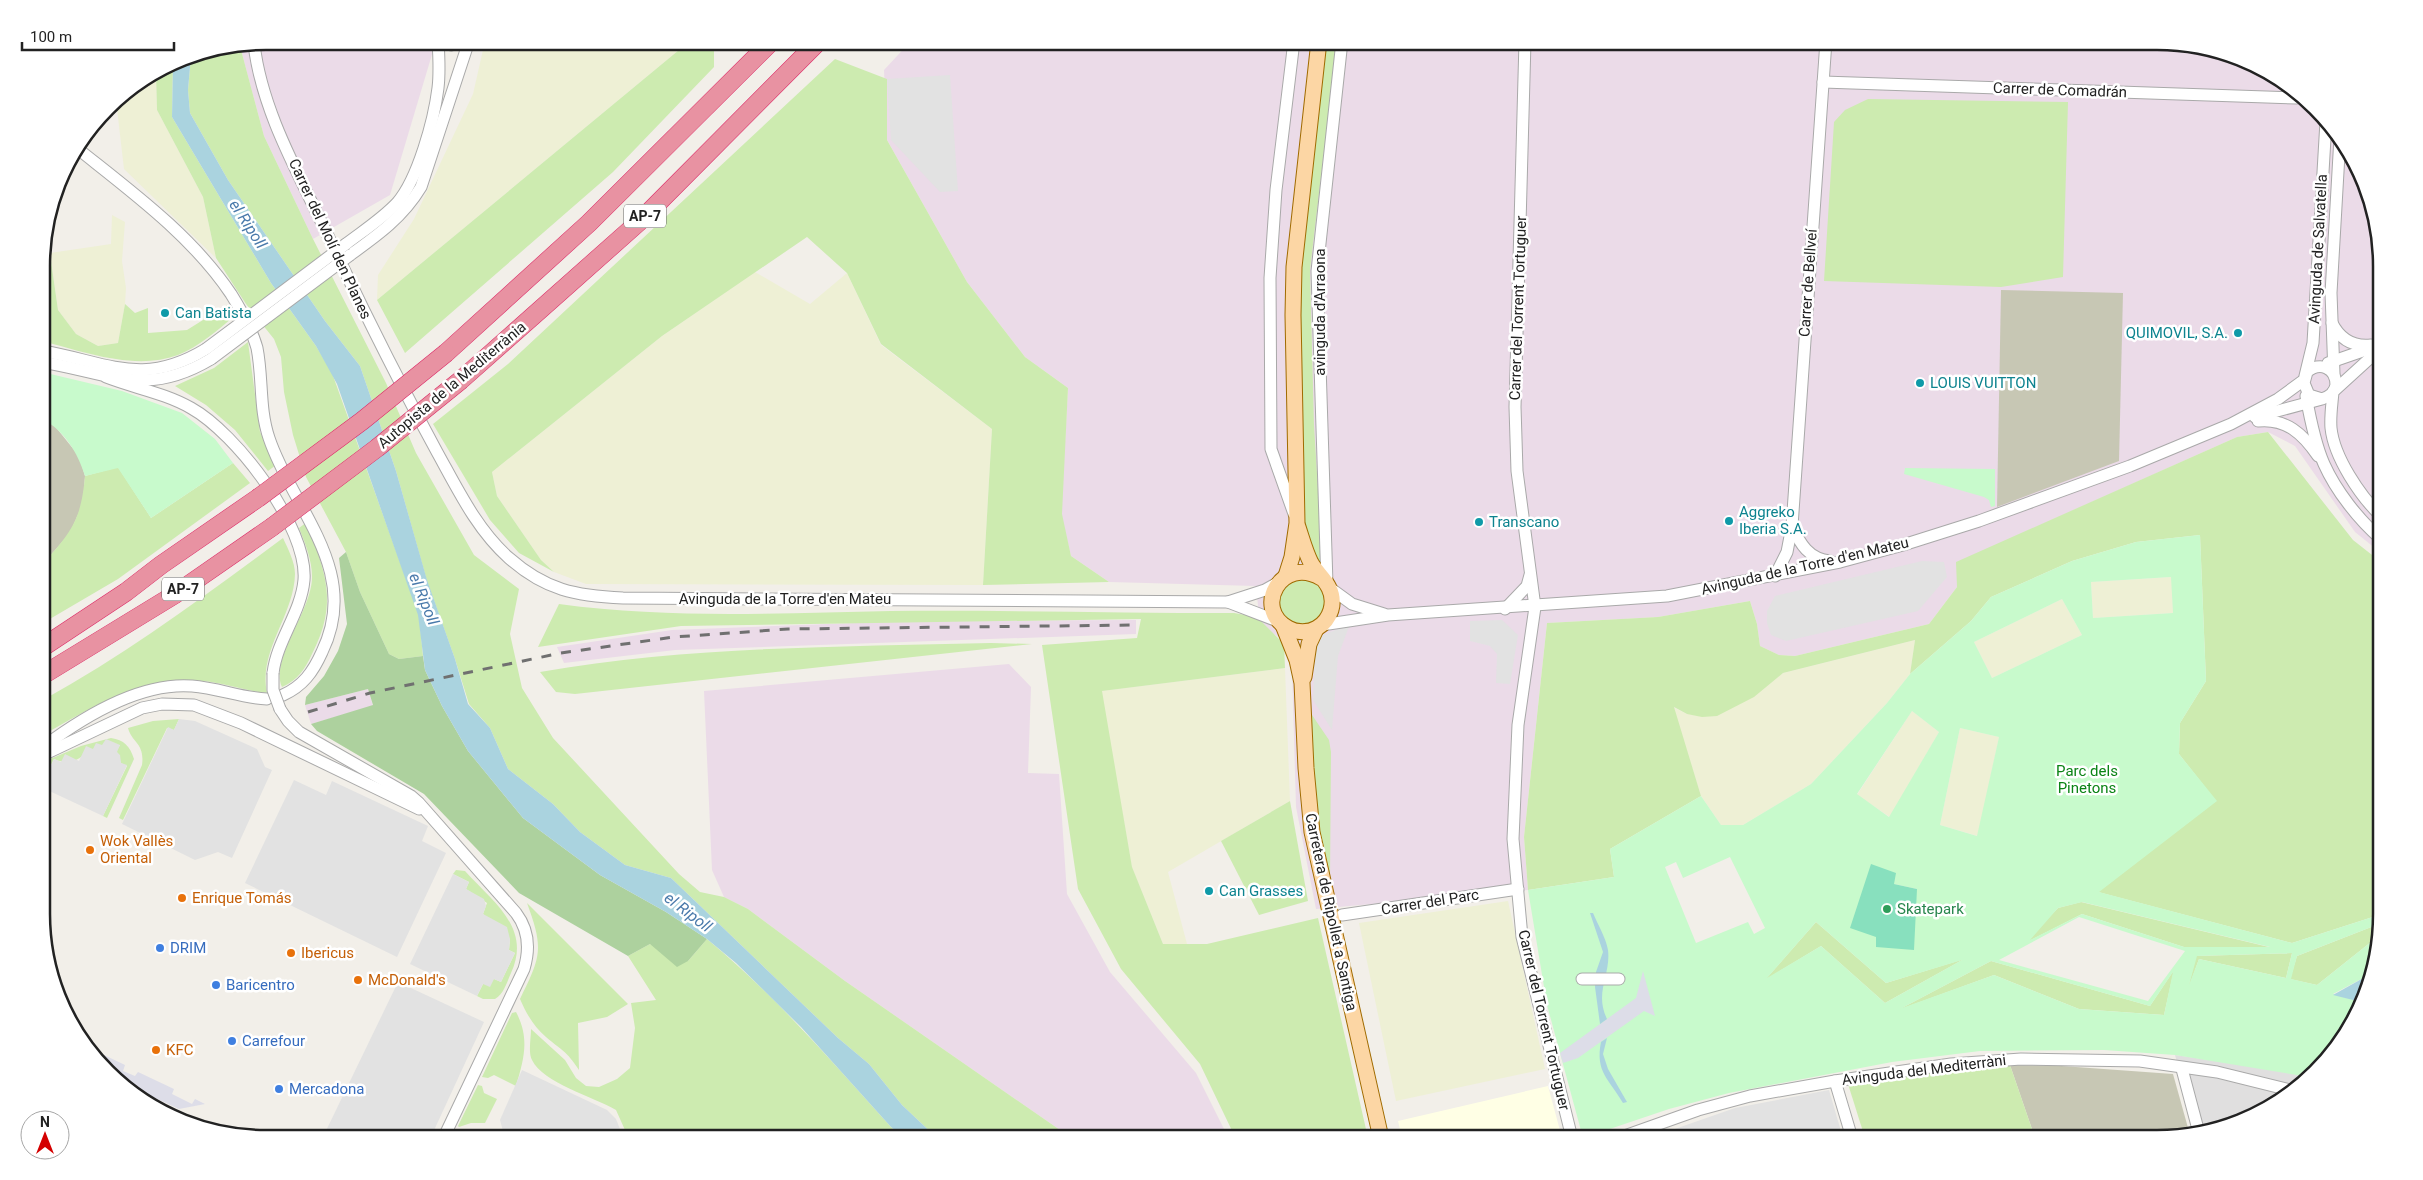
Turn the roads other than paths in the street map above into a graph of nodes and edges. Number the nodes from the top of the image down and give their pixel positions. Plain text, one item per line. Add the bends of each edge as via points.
1 (255, 50) edge
2 (439, 50) edge
3 (464, 50) edge
4 (763, 50) edge
5 (810, 50) edge
6 (1293, 50) edge
7 (1318, 50) edge
8 (1341, 50) edge
9 (1525, 50) edge
10 (1825, 50) edge
11 (1823, 82) junction
12 (2291, 98) edge
13 (2325, 132) edge
14 (2339, 150) edge
15 (82, 152) edge
16 (2331, 319) junction
17 (2373, 345) edge
18 (2373, 347) edge
19 (50, 353) edge
20 (209, 354) junction
21 (2373, 355) edge
22 (2333, 361) junction
23 (50, 364) edge
24 (2318, 366) junction
25 (2334, 374) junction
26 (106, 377) junction
27 (2304, 381) junction
28 (2334, 391) junction
29 (2322, 399) junction
30 (2307, 403) junction
31 (2231, 424) junction
32 (423, 427) joint
33 (2324, 464) junction
34 (2373, 506) edge
35 (1297, 523) junction
36 (1792, 526) junction
37 (2373, 532) edge
38 (1840, 562) junction
39 (161, 565) junction
40 (1531, 573) junction
41 (1775, 576) junction
42 (1282, 579) junction
43 (1326, 583) junction
44 (1228, 602) junction
45 (1535, 607) junction
46 (1505, 608) junction
47 (1388, 615) junction
48 (1282, 624) junction
49 (1319, 627) junction
50 (50, 628) edge
51 (50, 642) edge
52 (50, 671) edge
53 (1302, 683) junction
54 (283, 695) dead end
55 (267, 699) dead end
56 (50, 743) edge
57 (50, 752) edge
58 (441, 828) junction
59 (1518, 889) junction
60 (1342, 916) dead end
61 (1582, 979) dead end
62 (1619, 979) dead end
63 (2182, 1069) junction
64 (1835, 1081) junction
65 (2284, 1088) edge
66 (2197, 1126) edge
67 (448, 1130) edge
68 (1379, 1130) edge
69 (1570, 1130) edge
70 (1642, 1130) edge
71 (1850, 1130) edge

1 - 32 street, Carrer del Molí den Planes via 277,126 380,346
2 - 20 street, bridge via 435,105 411,181 398,201
3 - 20 street, bridge via 421,187 412,202 391,225
4 - 39 highway, Autopista de la Mediterrània / AP-7, bridge via 602,210 446,353 356,426
5 - 52 highway, Autopista de la Mediterrània / AP-7, bridge via 640,221 461,380 370,454 272,527 174,595
6 - 35 street via 1276,190 1271,269 1271,449
7 - 35 main road via 1294,267
8 - 43 street, avinguda d'Arraona via 1317,271
9 - 40 street, Carrer del Torrent Tortuguer via 1515,407 1518,471
10 - 11 street, Carrer de Bellveí
11 - 12 street, Carrer de Comadrán
11 - 36 street, Carrer de Bellveí
13 - 27 street, Avinguda de Salvatella via 2313,343
14 - 16 street, Avinguda de Salvatella
15 - 54 street via 128,188 206,262 232,295 254,338 268,437 320,542 334,589 334,617 326,644 306,679 299,687
16 - 17 street, Avinguda de Salvatella via 2336,332 2352,343
16 - 22 street, Avinguda de Salvatella
18 - 22 street
19 - 20 street via 117,368 148,371
20 - 26 street via 188,371 160,380
21 - 28 street
22 - 24 street
22 - 25 street, Avinguda de Salvatella
23 - 26 street
24 - 25 street
24 - 27 street via 2310,370
25 - 28 street
26 - 58 street, bridge via 193,409 232,440 262,478 292,531 300,551 304,577 300,600 277,654 273,673 273,690 280,709 299,732 410,796
27 - 29 street via 2309,395
27 - 30 street, Avinguda de Salvatella
27 - 31 street, Avinguda de la Torre d'en Mateu
28 - 29 street
28 - 34 street via 2331,422 2335,444 2353,482
29 - 30 street, Avinguda de la Torre d'en Mateu
30 - 31 street, Avinguda de la Torre d'en Mateu
30 - 33 street, Avinguda de Salvatella
31 - 33 street, Avinguda de Salvatella via 2264,420 2287,425 2308,442
31 - 38 street, Avinguda de la Torre d'en Mateu via 2130,466 1979,521
32 - 44 street, Avinguda de la Torre d'en Mateu via 461,496 507,556 547,585 568,592 623,598
33 - 37 street, Avinguda de Salvatella via 2342,495
35 - 42 main road via 1292,557
35 - 43 main road via 1307,553
36 - 38 street via 1806,551 1819,560
36 - 41 street, Carrer de Bellveí via 1787,552
38 - 41 street, Avinguda de la Torre d'en Mateu
39 - 50 highway via 109,591
39 - 51 highway, Autopista de la Mediterrània / AP-7
40 - 45 street, Carrer del Torrent Tortuguer
40 - 46 street via 1527,586
41 - 45 street, Avinguda de la Torre d'en Mateu via 1666,596
42 - 43 main road via 1304,572
42 - 44 street, Avinguda de la Torre d'en Mateu via 1265,590
42 - 48 main road via 1272,601
43 - 47 street, Avinguda de la Torre d'en Mateu via 1352,604
43 - 49 main road via 1332,608
44 - 48 street, Avinguda de la Torre d'en Mateu
45 - 46 street, Avinguda de la Torre d'en Mateu
45 - 59 street, Carrer del Torrent Tortuguer via 1518,725 1513,839
46 - 47 street, Avinguda de la Torre d'en Mateu
47 - 49 street, Avinguda de la Torre d'en Mateu
48 - 49 main road via 1293,631 1304,632
48 - 53 main road via 1297,660
49 - 53 main road via 1309,644
53 - 68 main road, Carretera de Ripollet a Santiga via 1312,832
55 - 56 street via 191,686 145,691 114,704
57 - 58 street via 142,708 168,704 206,708 407,803
58 - 67 street via 516,913 528,943 524,969
59 - 60 street, Carrer del Parc
59 - 69 street, Carrer del Torrent Tortuguer via 1522,937
61 - 62 street
63 - 64 street, Avinguda del Mediterràni via 2140,1061 2021,1059 1951,1064
63 - 65 street, Avinguda del Mediterràni via 2217,1072
63 - 66 street
64 - 70 street, Avinguda del Mediterràni via 1750,1096
64 - 71 street

